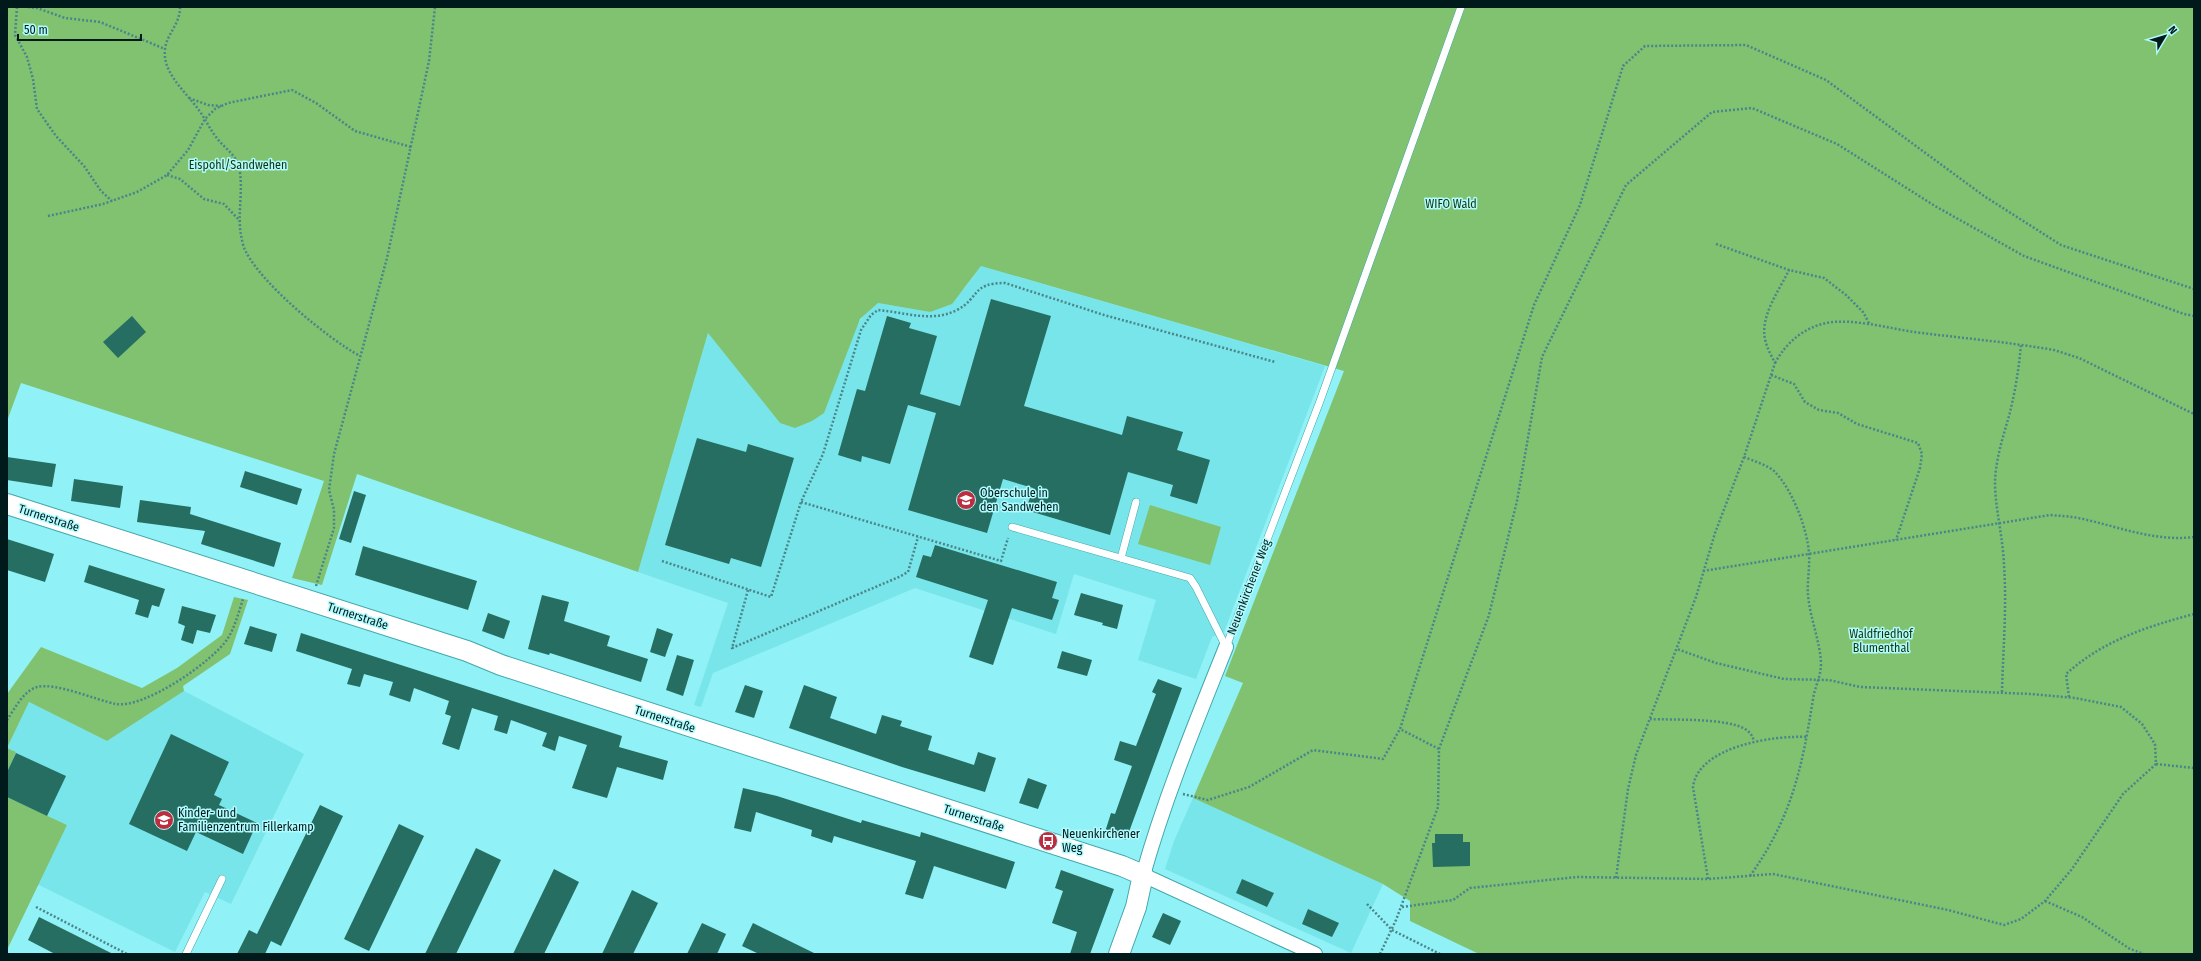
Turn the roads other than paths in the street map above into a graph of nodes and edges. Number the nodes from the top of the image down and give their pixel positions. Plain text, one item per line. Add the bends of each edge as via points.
1 (1461, 7) edge
2 (1136, 502) dead end
3 (7, 504) edge
4 (1012, 527) road end
5 (1121, 558) junction
6 (1226, 647) junction
7 (1143, 875) junction
8 (222, 879) dead end
9 (186, 954) edge
10 (1119, 954) edge
11 (1315, 954) edge

1 - 6 lane, Neuenkirchener Weg via 1320,401
2 - 5 lane
3 - 7 street, Turnerstraße via 466,651 501,665 717,736 1048,841
4 - 5 lane
5 - 6 lane via 1190,578
6 - 7 street, Neuenkirchener Weg via 1171,791
7 - 10 street, Neuenkirchener Weg via 1136,906
7 - 11 street, Turnerstraße
8 - 9 lane

